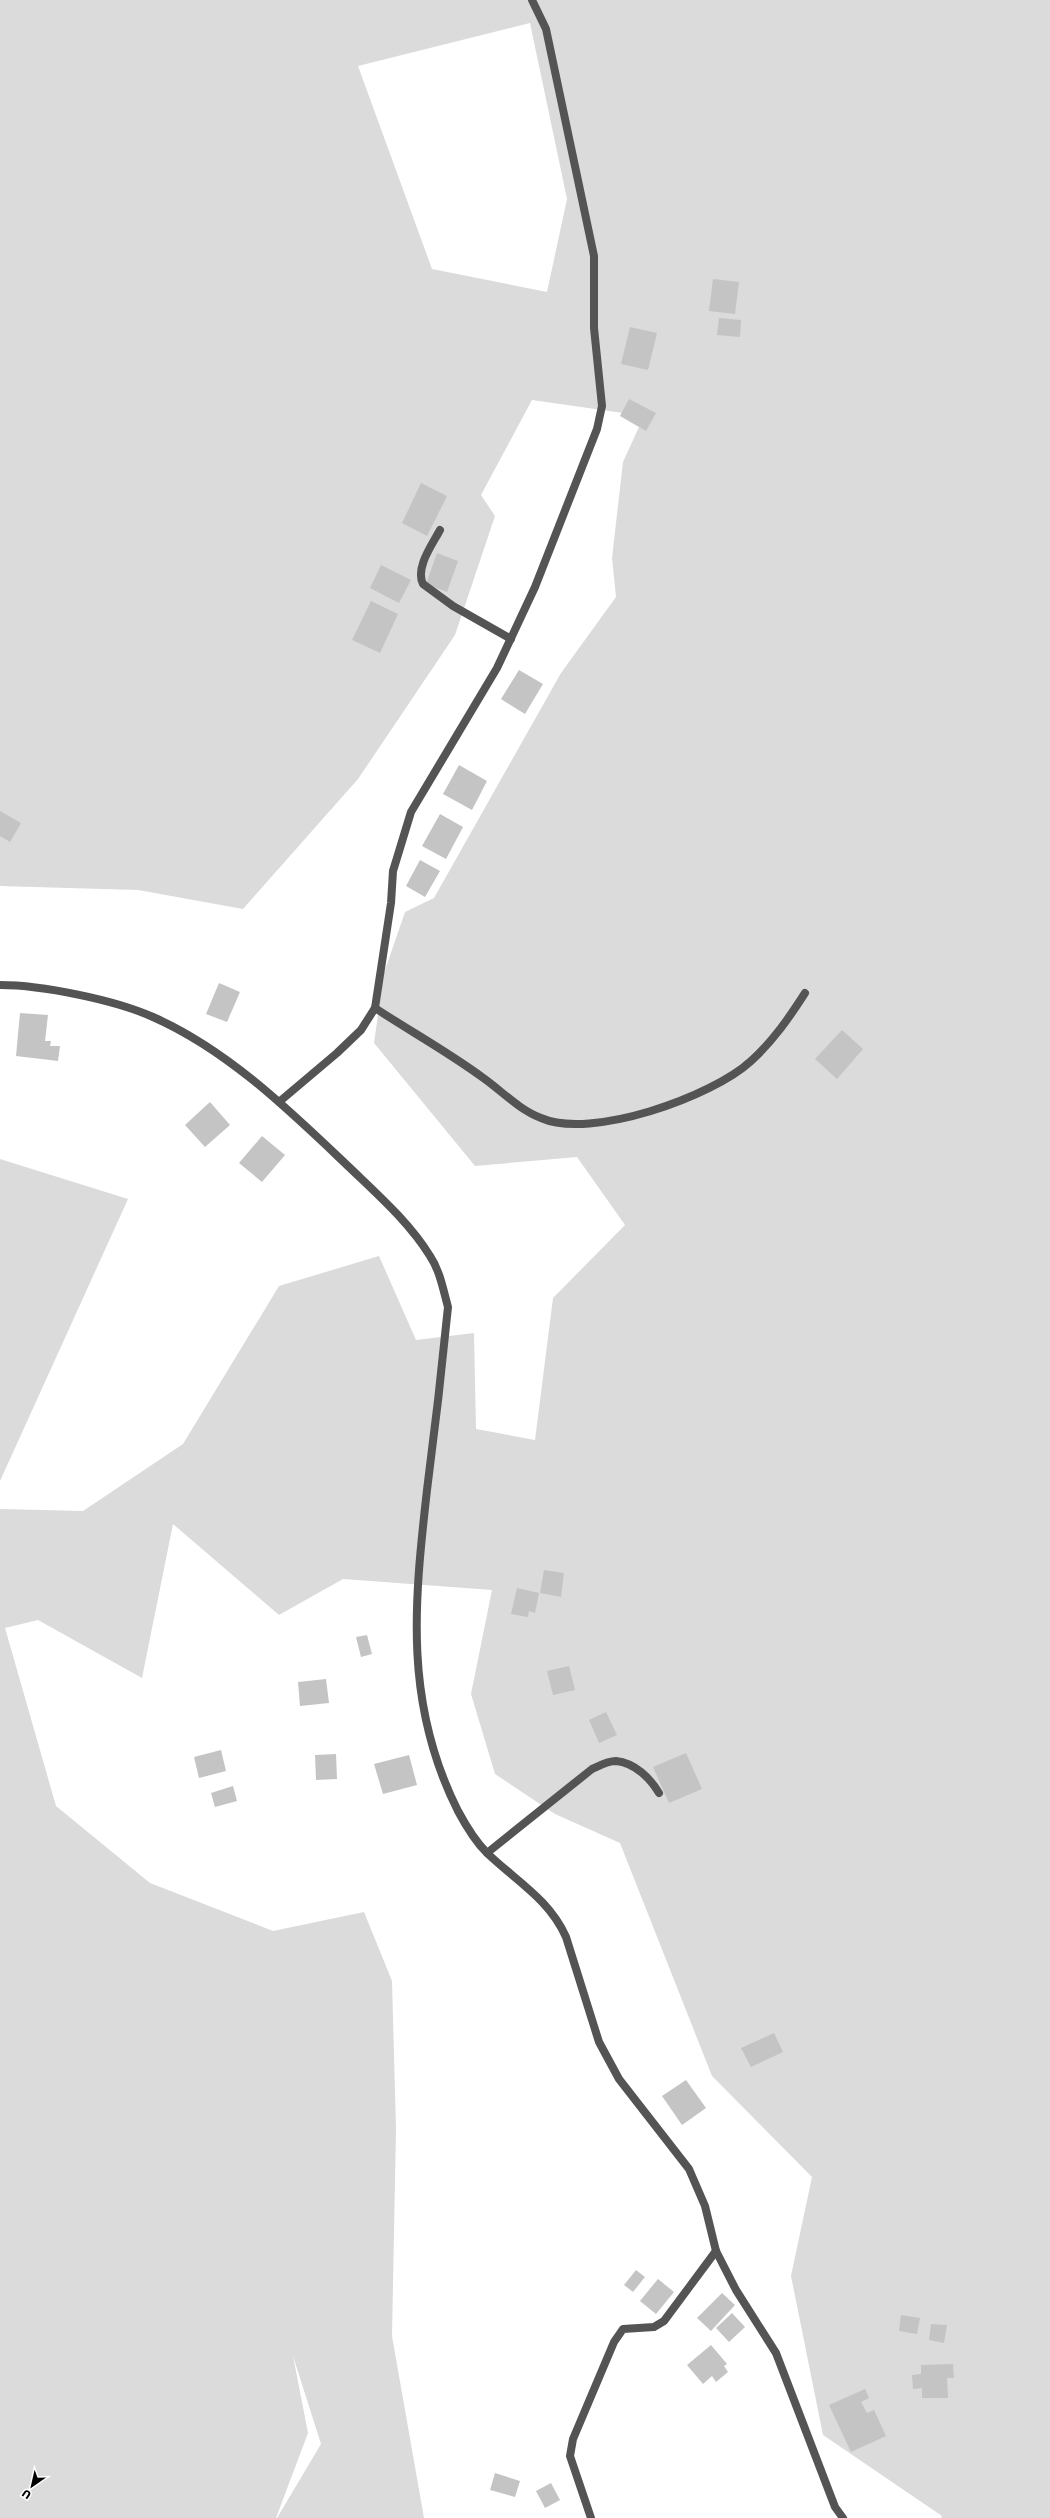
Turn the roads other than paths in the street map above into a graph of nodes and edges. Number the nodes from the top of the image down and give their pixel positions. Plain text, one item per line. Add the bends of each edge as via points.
1 (532, 0) edge
2 (440, 530) dead end
3 (511, 639) junction
4 (0, 985) edge
5 (805, 993) dead end
6 (375, 1008) junction
7 (279, 1102) junction
8 (659, 1793) dead end
9 (487, 1853) junction
10 (716, 2251) junction
11 (591, 2518) edge
12 (843, 2518) edge

1 - 3 street via 546,29 594,256 594,328 602,406 597,430
2 - 3 street via 422,567 423,584 453,606
3 - 6 street via 497,668 411,812 393,871 391,903
4 - 7 street via 54,990 121,1006 152,1017 218,1054
5 - 6 street via 780,1032 750,1062 725,1080 666,1106 626,1117 575,1124 542,1119
6 - 7 street via 361,1030
7 - 9 street via 382,1198 431,1256 441,1279 448,1307 418,1567 416,1663 423,1713 439,1764 458,1810 473,1836
8 - 9 street via 650,1778 637,1769 616,1761 605,1763 592,1770
9 - 10 street via 534,1892 558,1920 566,1937 599,2042 619,2079 689,2169 705,2206
10 - 11 street via 664,2321 654,2327 623,2330 614,2342 573,2439 570,2456
10 - 12 street via 736,2290 776,2353 832,2499

